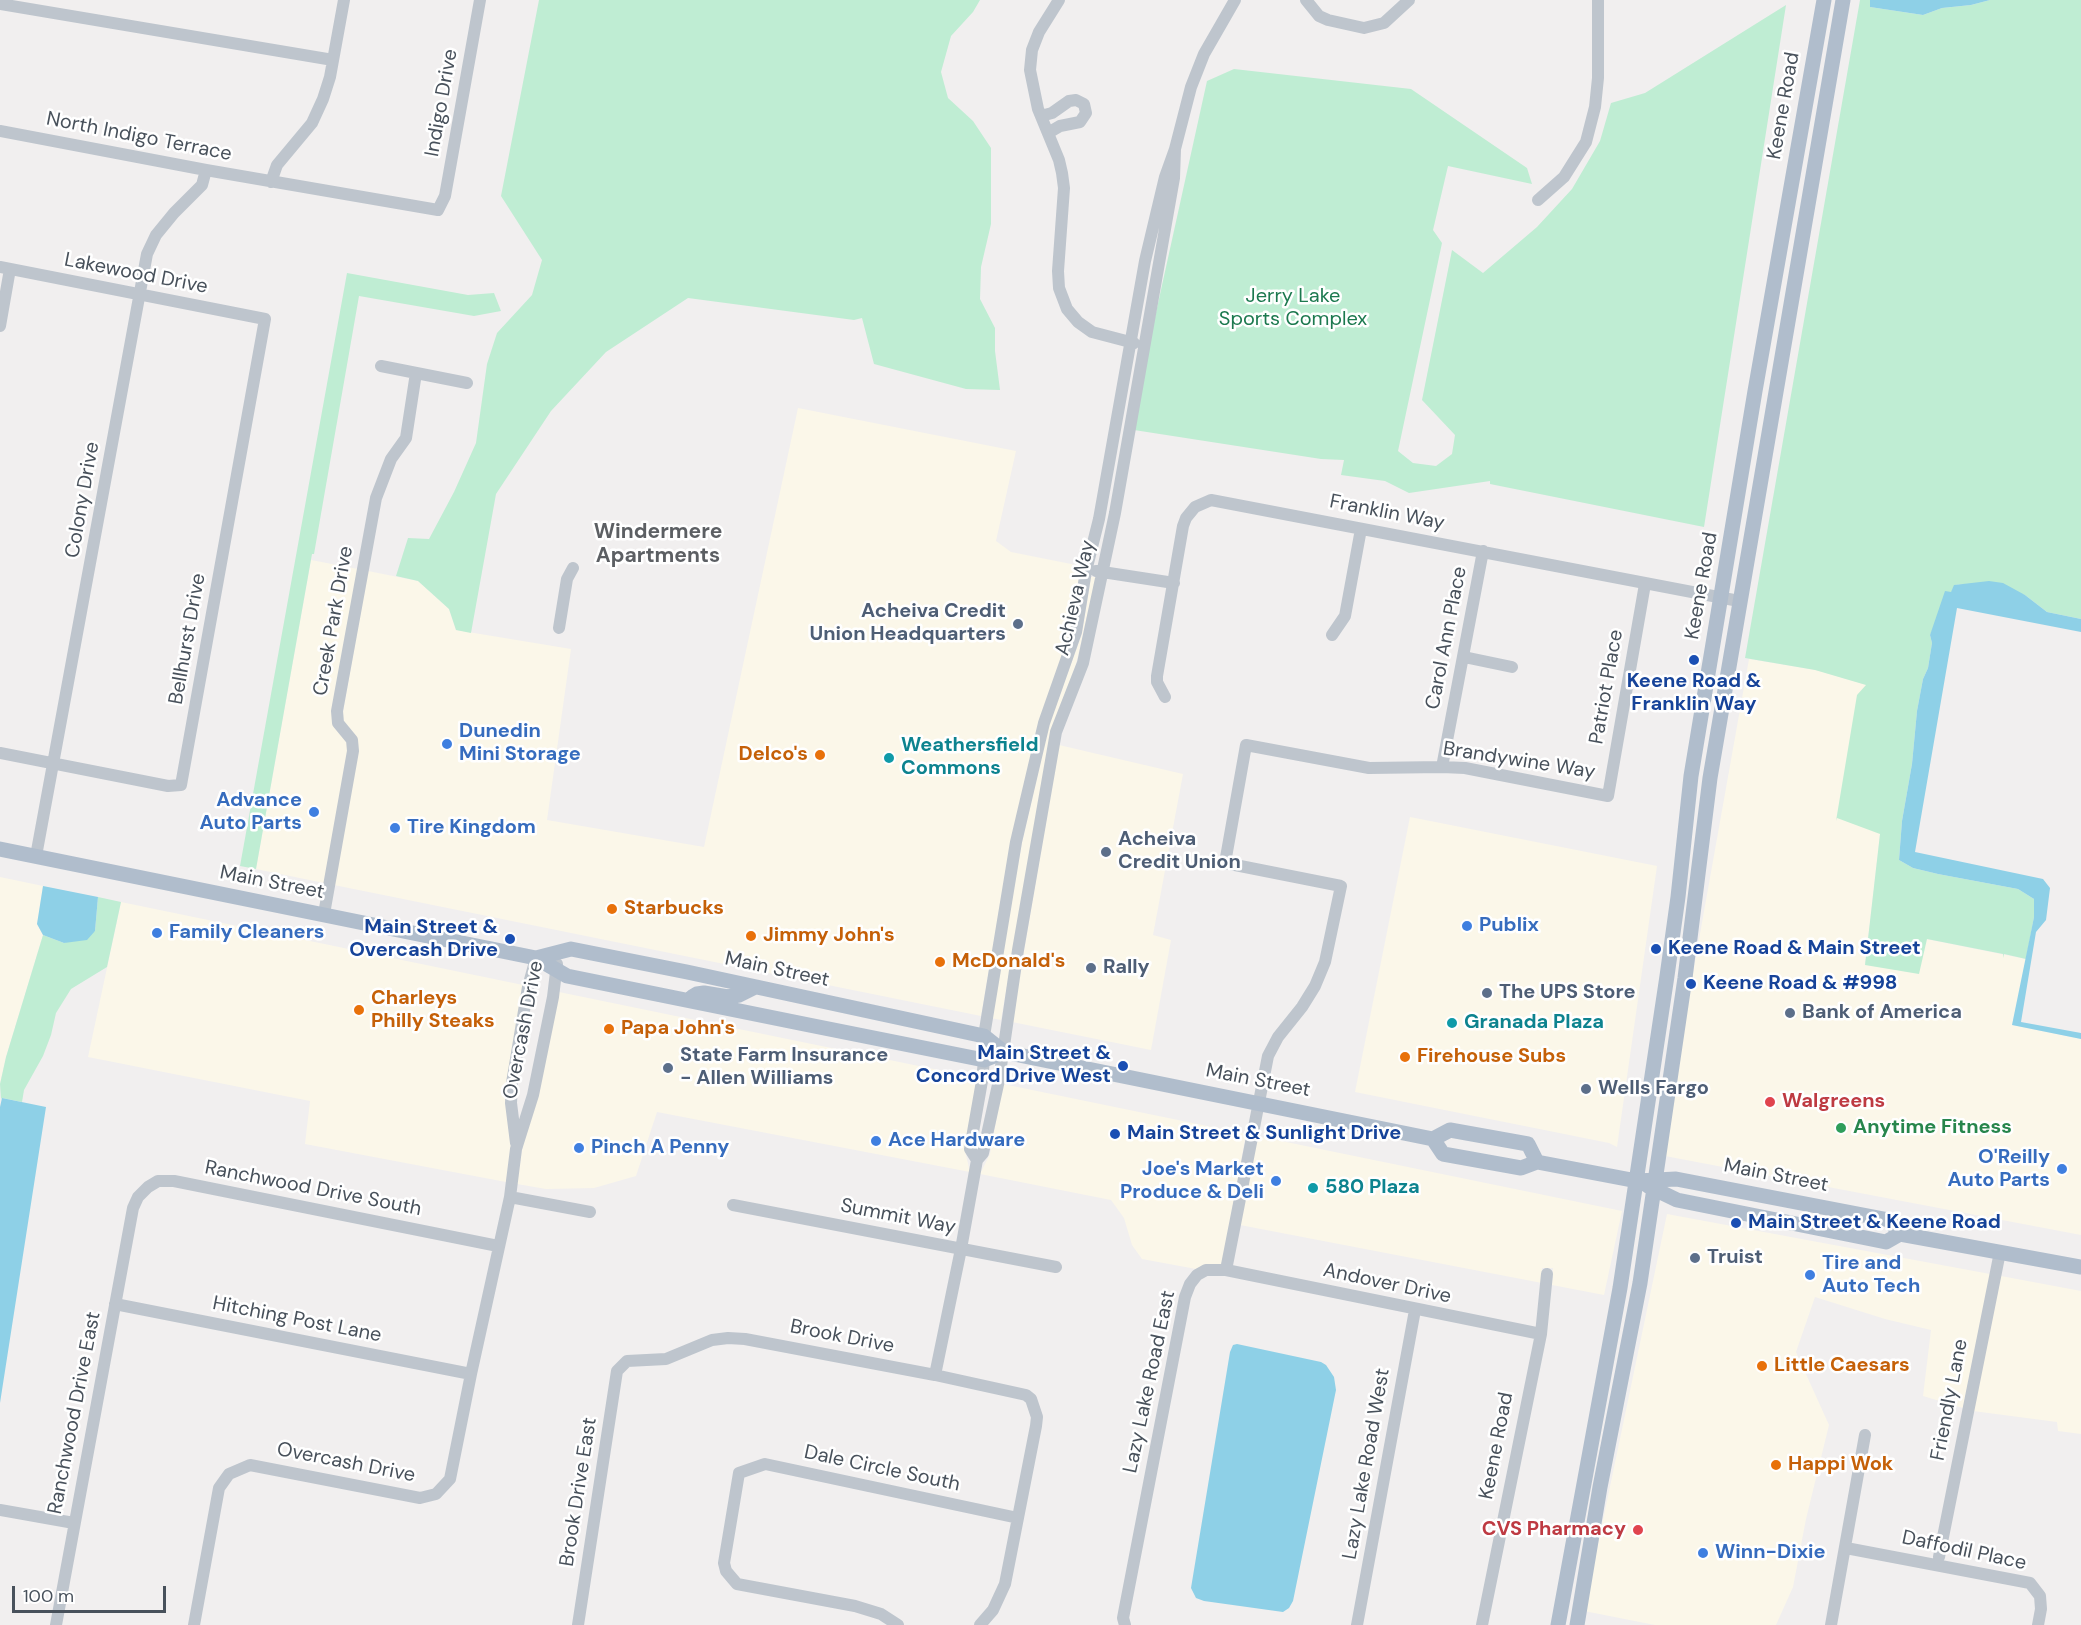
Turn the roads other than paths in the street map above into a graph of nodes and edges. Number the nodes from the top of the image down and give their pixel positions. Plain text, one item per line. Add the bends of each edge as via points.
1 (344, 0) edge
2 (480, 0) edge
3 (1059, 0) edge
4 (1235, 0) edge
5 (1306, 0) edge
6 (1408, 0) edge
7 (1598, 0) edge
8 (1824, 0) edge
9 (1843, 0) edge
10 (0, 4) edge
11 (333, 60) junction
12 (1041, 116) junction
13 (0, 131) edge
14 (1048, 133) junction
15 (1176, 149) junction
16 (206, 170) junction
17 (271, 182) junction
18 (1538, 200) dead end
19 (438, 210) joint
20 (5, 268) edge
21 (140, 294) junction
22 (265, 319) joint
23 (0, 326) edge
24 (1129, 342) junction
25 (1144, 345) junction
26 (381, 366) dead end
27 (416, 373) junction
28 (467, 382) dead end
29 (1361, 529) junction
30 (1483, 551) junction
31 (573, 568) dead end
32 (1086, 571) junction
33 (1103, 571) junction
34 (1174, 583) junction
35 (1645, 584) junction
36 (1721, 598) junction
37 (1739, 601) junction
38 (559, 628) dead end
39 (1332, 635) dead end
40 (1464, 657) junction
41 (1512, 667) dead end
42 (1165, 697) dead end
43 (0, 753) edge
44 (54, 764) junction
45 (1442, 766) junction
46 (1608, 796) joint
47 (0, 849) edge
48 (36, 856) junction
49 (324, 914) junction
50 (558, 952) junction
51 (536, 958) junction
52 (556, 970) junction
53 (755, 987) junction
54 (687, 1000) junction
55 (984, 1036) junction
56 (1004, 1052) junction
57 (984, 1060) junction
58 (1257, 1103) junction
59 (1432, 1138) junction
60 (516, 1149) junction
61 (977, 1160) junction
62 (1537, 1162) junction
63 (1637, 1180) junction
64 (1656, 1184) junction
65 (510, 1197) junction
66 (733, 1205) dead end
67 (133, 1208) joint
68 (590, 1212) dead end
69 (1900, 1234) junction
70 (498, 1246) junction
71 (961, 1249) junction
72 (2000, 1251) junction
73 (1056, 1267) dead end
74 (2081, 1267) edge
75 (1226, 1270) junction
76 (1548, 1274) dead end
77 (115, 1304) junction
78 (1416, 1310) junction
79 (1540, 1334) junction
80 (621, 1365) joint
81 (471, 1374) junction
82 (935, 1375) junction
83 (1865, 1435) dead end
84 (0, 1510) edge
85 (1018, 1518) junction
86 (74, 1523) junction
87 (1846, 1548) junction
88 (1940, 1557) dead end
89 (56, 1625) edge
90 (194, 1625) edge
91 (578, 1625) edge
92 (898, 1625) edge
93 (980, 1625) edge
94 (1125, 1625) edge
95 (1357, 1625) edge
96 (1482, 1625) edge
97 (1558, 1625) edge
98 (1576, 1625) edge
99 (1831, 1625) edge
100 (2038, 1625) edge

1 - 11 street
2 - 19 street, Indigo Drive via 445,196
3 - 12 street via 1032,50 1032,86
4 - 15 street, Achieva Way via 1204,54 1191,87
5 - 6 street via 1319,16 1364,28 1384,23
7 - 18 street via 1598,78 1586,142 1564,177
8 - 36 main road, Keene Road
9 - 37 main road, Keene Road
10 - 11 street
11 - 17 street via 324,99 312,123 277,165
12 - 14 street
12 - 14 street via 1069,101 1084,104 1086,113 1080,122
13 - 16 street, North Indigo Terrace
14 - 24 street via 1059,160 1064,188 1058,271 1067,309 1092,332
15 - 24 street, Achieva Way via 1144,261
15 - 25 street, Achieva Way
16 - 17 street, North Indigo Terrace
16 - 21 street, Colony Drive via 202,185 156,235 147,254
17 - 19 street, North Indigo Terrace
20 - 21 street, Lakewood Drive
20 - 23 street
21 - 22 street, Lakewood Drive
21 - 44 street, Colony Drive
22 - 44 street, Bellhurst Drive via 181,785 168,786
24 - 25 street
24 - 32 street, Achieva Way via 1099,519
25 - 33 street, Achieva Way
26 - 27 street
27 - 28 street
27 - 49 street, Creek Park Drive via 406,438 391,459 376,498 337,711 338,723 352,740 353,751
29 - 30 street, Franklin Way
29 - 34 street, Franklin Way via 1210,500 1186,518
29 - 39 street via 1345,616
30 - 35 street, Franklin Way
30 - 40 street, Carol Ann Place
31 - 38 street via 567,579
32 - 33 street
32 - 55 street, Achieva Way via 1076,632 1044,723 1016,842
33 - 34 street
33 - 56 street, Achieva Way via 1083,663 1056,732
34 - 42 street, Franklin Way via 1157,676
35 - 36 street, Franklin Way
35 - 46 street, Patriot Place
36 - 37 street, Franklin Way
36 - 63 main road, Keene Road via 1691,776 1678,897
37 - 64 main road, Keene Road via 1710,778
40 - 41 street
40 - 45 street, Carol Ann Place
43 - 44 street, Bellhurst Drive
44 - 48 street, Colony Drive
45 - 46 street, Brandywine Way
45 - 58 street, Brandywine Way via 1369,768 1246,744 1225,863 1341,886 1316,986 1268,1056
47 - 48 main road, Main Street
48 - 49 main road, Main Street
49 - 51 main road, Main Street
50 - 51 main road, Main Street
50 - 52 street, Overcash Drive
50 - 53 main road, Main Street via 571,949
51 - 52 main road, Main Street
51 - 60 street, Overcash Drive via 513,1083
52 - 54 main road, Main Street via 567,976
52 - 60 street, Overcash Drive via 533,1095
53 - 54 main road via 739,995 697,994
53 - 55 main road, Main Street
54 - 57 main road, Main Street
55 - 56 main road, Main Street
55 - 57 main road
56 - 57 main road
56 - 58 main road, Main Street
56 - 61 street, Achieva Way via 983,1153
57 - 61 street via 970,1149
58 - 59 main road, Main Street
58 - 75 street
59 - 62 main road, Main Street via 1443,1154 1521,1168
59 - 62 main road, Main Street via 1450,1130 1528,1144
60 - 65 street, Overcash Drive
61 - 71 street
62 - 63 main road, Main Street
63 - 64 main road, Main Street
63 - 97 main road, Keene Road
64 - 69 main road, Main Street via 1676,1179 1889,1220
64 - 69 main road, Main Street via 1677,1200 1886,1242
64 - 98 main road, Keene Road
65 - 68 street
65 - 70 street, Overcash Drive
66 - 71 street, Summit Way
67 - 70 street, Ranchwood Drive South via 148,1187 158,1181 174,1181
67 - 77 street, Ranchwood Drive East
69 - 72 main road, Main Street
70 - 81 street, Overcash Drive
71 - 73 street, Summit Way
71 - 82 street
72 - 74 main road, Main Street
72 - 88 street, Friendly Lane
75 - 78 street, Andover Drive
75 - 94 street, Lazy Lake Road East via 1206,1270 1197,1275 1185,1297
76 - 79 street, Keene Road
77 - 81 street, Hitching Post Lane
77 - 86 street, Ranchwood Drive East
78 - 79 street, Andover Drive
78 - 95 street, Lazy Lake Road West
79 - 96 street, Keene Road
80 - 82 street, Brook Drive via 632,1360 666,1359 712,1340 735,1338
80 - 91 street, Brook Drive East via 616,1375
81 - 90 street, Overcash Drive via 452,1474 436,1494 414,1497 250,1464 229,1474 219,1488
82 - 85 street, Brook Drive via 1031,1399 1036,1426
83 - 87 street
84 - 86 street
85 - 92 street, Dale Circle South via 765,1464 739,1473 724,1563 737,1584 855,1606 881,1614
85 - 93 street via 1005,1584 993,1610
86 - 89 street, Ranchwood Drive East
87 - 99 street
87 - 100 street, Daffodil Place via 2030,1583 2040,1596

